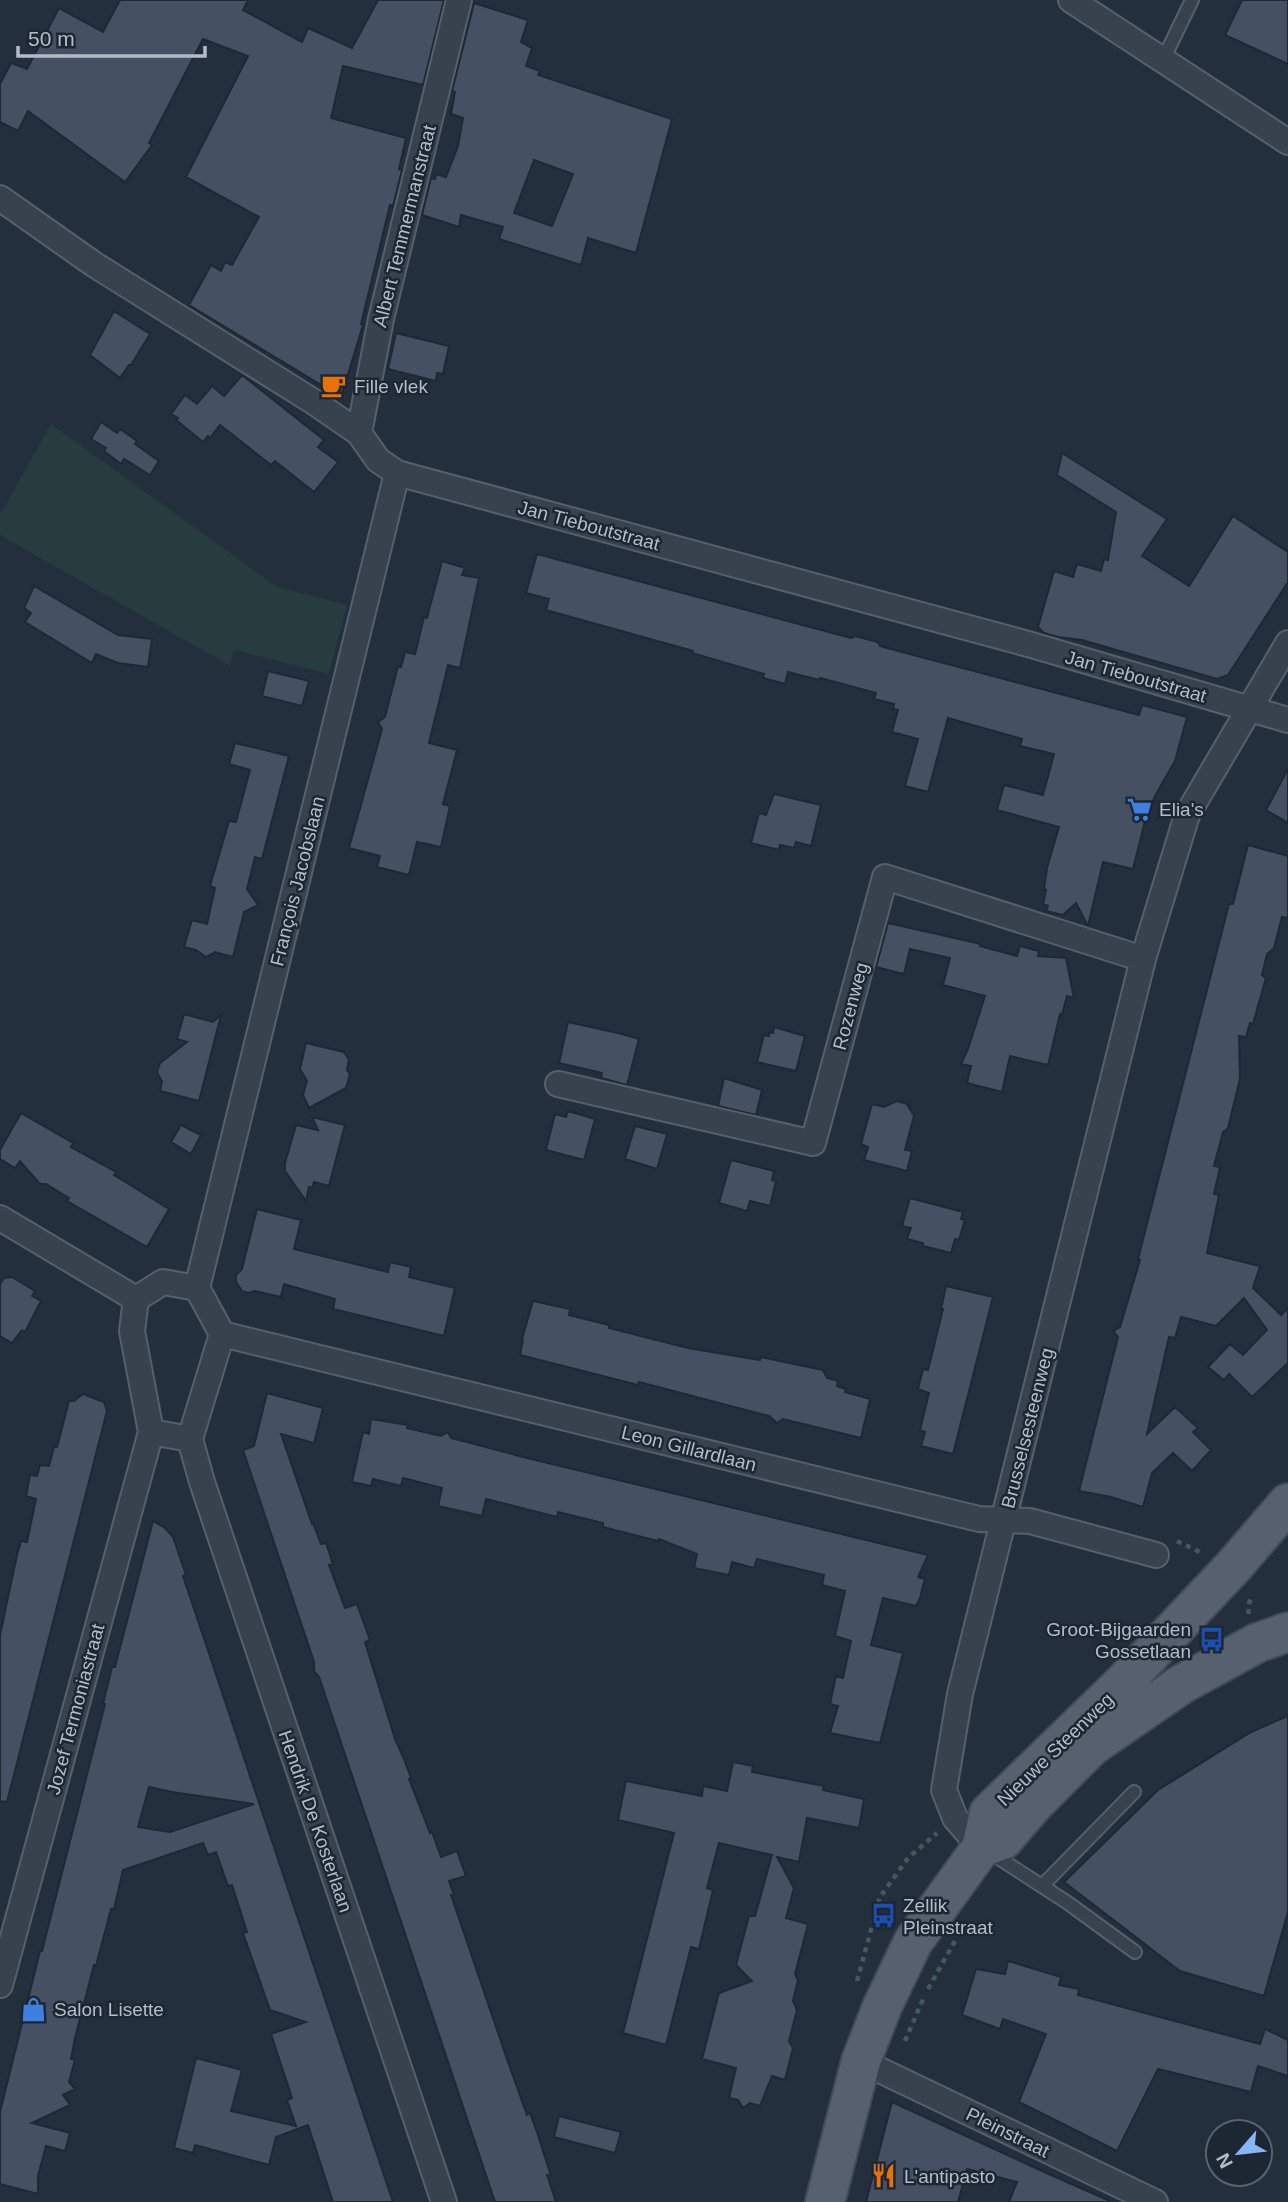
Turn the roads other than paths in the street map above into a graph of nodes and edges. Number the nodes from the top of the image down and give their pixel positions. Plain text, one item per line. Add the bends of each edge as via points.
1 (1071, 0) edge
2 (1192, 0) edge
3 (457, 11) edge
4 (1163, 60) junction
5 (1288, 142) edge
6 (0, 198) edge
7 (359, 433) junction
8 (397, 473) junction
9 (1288, 643) edge
10 (1248, 708) junction
11 (1288, 720) edge
12 (1143, 959) junction
13 (558, 1084) dead end
14 (0, 1218) edge
15 (197, 1288) junction
16 (136, 1299) junction
17 (222, 1334) junction
18 (151, 1432) junction
19 (191, 1438) junction
20 (1288, 1503) edge
21 (1004, 1520) junction
22 (1156, 1555) road end
23 (1273, 1638) edge
24 (1134, 1791) dead end
25 (981, 1847) junction
26 (1042, 1886) junction
27 (8, 1923) edge
28 (1135, 1952) dead end
29 (0, 1985) edge
30 (861, 2061) junction
31 (444, 2202) edge
32 (825, 2202) edge
33 (1154, 2202) edge

1 - 4 street
2 - 4 lane
3 - 7 street, Albert Temmermanstraat via 381,319
4 - 5 street
6 - 7 street, Jan Tieboutstraat via 95,265
7 - 8 street, Jan Tieboutstraat via 379,460
8 - 10 street, Jan Tieboutstraat
8 - 15 street, François Jacobslaan
9 - 10 street, Brusselsesteenweg
10 - 11 street, Jan Tieboutstraat
10 - 12 street, Brusselsesteenweg via 1187,815
12 - 13 street, Rozenweg via 885,877 813,1143
12 - 21 street, Brusselsesteenweg
14 - 16 street
15 - 16 street via 163,1282
15 - 17 street
16 - 18 street via 132,1331
17 - 19 street
17 - 21 street, Leon Gillardlaan via 979,1519
18 - 19 street
18 - 27 street, Jozef Termoniastraat
19 - 31 street, Hendrik De Kosterlaan
20 - 25 main road, Nieuwe Steenweg via 1243,1577 1125,1681 989,1813
21 - 22 street, Leon Gillardlaan via 1030,1521
21 - 25 street, Brusselsesteenweg via 960,1694 944,1790 955,1818
23 - 25 main road, Nieuwe Steenweg via 1099,1733 1003,1840
24 - 26 lane
25 - 26 lane
25 - 30 main road via 913,1942
26 - 28 lane
27 - 29 street, Jozef Termoniastraat
30 - 32 main road
30 - 33 street, Pleinstraat

